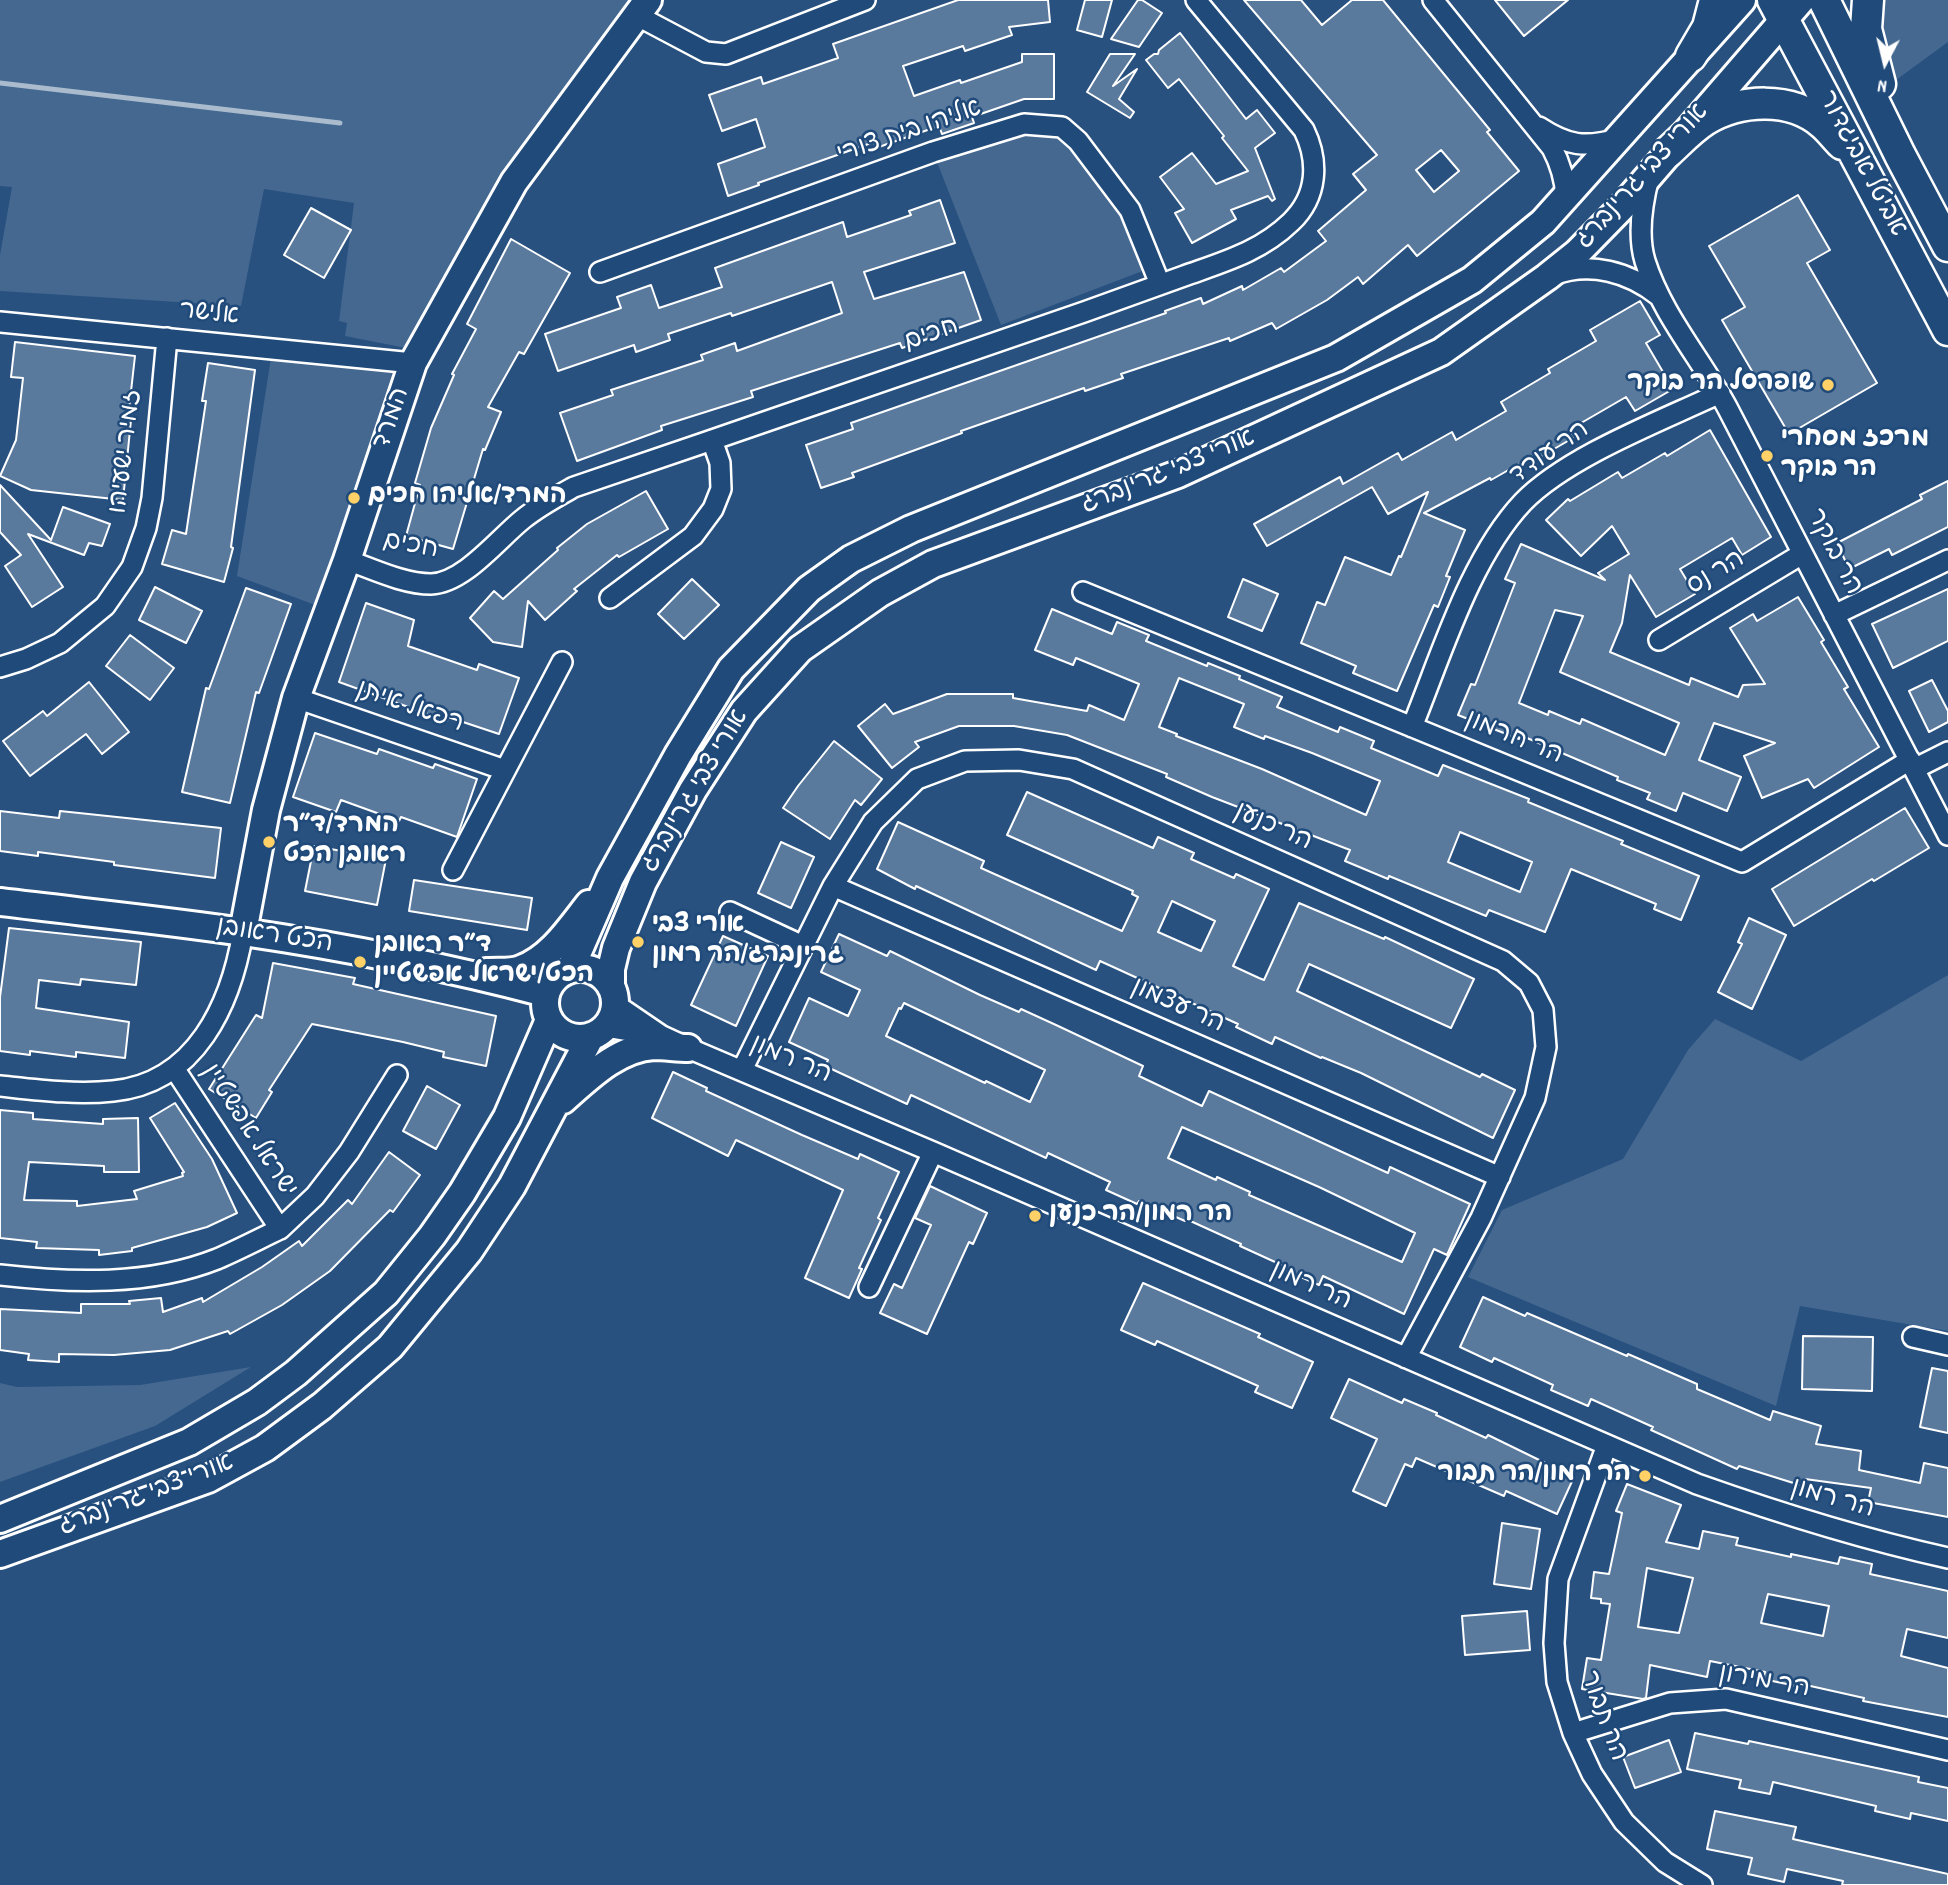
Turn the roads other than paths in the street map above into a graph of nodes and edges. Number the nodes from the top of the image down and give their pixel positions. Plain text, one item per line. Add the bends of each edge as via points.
1 (865, 0) edge
2 (1196, 0) edge
3 (1433, 0) edge
4 (1715, 0) edge
5 (1742, 0) edge
6 (1824, 0) edge
7 (1868, 0) edge
8 (1785, 7) edge
9 (642, 8) edge
10 (1691, 56) junction
11 (1528, 118) junction
12 (1618, 139) junction
13 (1900, 155) junction
14 (1659, 163) junction
15 (1861, 166) junction
16 (1566, 197) junction
17 (1948, 246) edge
18 (600, 272) dead end
19 (1547, 278) junction
20 (1160, 284) junction
21 (1662, 299) junction
22 (0, 322) edge
23 (1948, 330) edge
24 (167, 338) junction
25 (413, 363) junction
26 (1720, 394) junction
27 (712, 440) junction
28 (1802, 554) junction
29 (347, 559) junction
30 (1948, 560) edge
31 (1083, 592) dead end
32 (610, 598) dead end
33 (1834, 615) junction
34 (1659, 640) dead end
35 (562, 662) dead end
36 (0, 667) edge
37 (296, 698) junction
38 (1412, 727) junction
39 (1948, 752) edge
40 (1912, 765) junction
41 (505, 769) junction
42 (1948, 835) edge
43 (453, 870) dead end
44 (610, 878) junction
45 (833, 886) junction
46 (0, 902) edge
47 (730, 912) dead end
48 (243, 932) junction
49 (803, 946) junction
50 (571, 968) junction
51 (468, 973) junction
52 (545, 993) junction
53 (606, 1014) junction
54 (549, 1020) junction
55 (688, 1048) junction
56 (174, 1068) junction
57 (742, 1070) junction
58 (397, 1075) dead end
59 (0, 1086) edge
60 (554, 1108) junction
61 (933, 1152) junction
62 (1500, 1177) junction
63 (280, 1229) junction
64 (0, 1275) edge
65 (869, 1287) dead end
66 (1913, 1337) dead end
67 (1948, 1345) edge
68 (1406, 1358) junction
69 (1606, 1445) junction
70 (0, 1519) edge
71 (0, 1554) edge
72 (1948, 1558) edge
73 (1573, 1733) junction
74 (1948, 1750) edge
75 (1702, 1885) edge

1 - 9 street via 726,54 706,52
2 - 20 street, חכים via 1304,130 1315,162 1313,184 1292,221 1250,253
3 - 11 street
4 - 10 main road via 1708,27
5 - 10 main road, אורי צבי גרינברג
6 - 13 main road, אביטל אביגדור
7 - 13 main road via 1866,29
8 - 14 main road, אורי צבי גרינברג
8 - 15 main road, אביטל אביגדור
9 - 25 main road, המרד via 514,182
10 - 12 main road, אורי צבי גרינברג
11 - 12 street via 1558,139 1576,144
11 - 16 street via 1561,165
12 - 16 main road, אורי צבי גרינברג
13 - 17 main road, אביטל אביגדור
14 - 15 main road via 1705,120 1756,103 1796,109 1822,123
14 - 19 main road, אורי צבי גרינברג via 1622,207
14 - 21 street, הר בוקר via 1644,196 1641,238
15 - 23 main road, אביטל אביגדור
16 - 44 main road, אורי צבי גרינברג via 1543,222 1472,280 1336,358 911,529 850,559 809,589 731,669
18 - 20 street, אליהו בית צורי via 933,152 1024,124 1062,127 1078,141 1130,210
19 - 21 street, הר בוקר via 1574,270 1609,271 1644,285
19 - 53 main road, אורי צבי גרינברג via 1441,352 1178,474 933,564 880,593 800,649 744,711 693,790 643,882 616,948
20 - 27 street, חכים
21 - 26 street, הר בוקר
22 - 24 street, אלישר
24 - 25 street, אלישר
24 - 36 street, זמיר ישעיהו via 152,498 132,567 105,606 60,643
25 - 29 main road, המרד
26 - 28 street, הר בוקר
26 - 38 street, הר עודד via 1591,454 1524,501 1494,539 1472,580
27 - 29 street, חכים via 574,487 543,504 448,580 430,584 393,577
27 - 32 street via 720,463 720,489 713,509 693,536
28 - 33 street, הר בוקר
28 - 34 street, הר נס
29 - 37 main road, המרד
30 - 33 street
31 - 38 street, הר חרמון
33 - 40 street, הר בוקר
35 - 41 street
37 - 41 street, רפאל איתן
37 - 48 main road, המרד via 266,810
38 - 40 street, הר חרמון via 1742,862
39 - 40 street
40 - 42 street, הר בוקר
41 - 43 street
44 - 50 main road, אורי צבי גרינברג
44 - 51 main road via 539,960 519,970
45 - 49 street, הר כנען
45 - 62 street, הר עצמון
45 - 62 street, הר כנען via 873,822 916,779 965,761 1019,760 1073,769 1503,961 1529,984 1543,1010 1546,1046 1535,1098
46 - 48 main road, הכט ראובן
47 - 49 street
48 - 51 main road, הכט ראובן
48 - 56 street via 230,989 211,1028
49 - 57 street, הר כנען
50 - 52 main road via 555,977
50 - 53 main road via 583,967 604,977
51 - 52 main road, הכט ראובן
52 - 54 main road
53 - 54 main road via 572,1037
53 - 55 street, הר רמון
53 - 60 main road, אורי צבי גרינברג
54 - 70 main road, אורי צבי גרינברג via 507,1117 462,1193 376,1302 296,1373 189,1442
55 - 57 street, הר רמון
55 - 60 main road via 653,1046 632,1051 587,1078
56 - 59 street via 156,1080 116,1091
56 - 63 street, ישראל אפשטיין
57 - 61 street, הר רמון
58 - 63 street via 349,1152 315,1196
60 - 71 main road, אורי צבי גרינברג via 470,1251 390,1347 322,1406 265,1448 208,1479
61 - 65 street
61 - 68 street, הר רמון
62 - 68 street, הר כנען
63 - 64 street, ישראל אפשטיין via 216,1259 171,1272 109,1281
66 - 67 street
68 - 69 street, הר רמון
69 - 72 street, הר רמון via 1697,1484 1790,1516
69 - 73 street, הר תבור via 1558,1579 1557,1682
73 - 74 street, הר מירון via 1670,1703 1726,1699
73 - 75 street, הר תבור via 1592,1774 1624,1822 1665,1862

